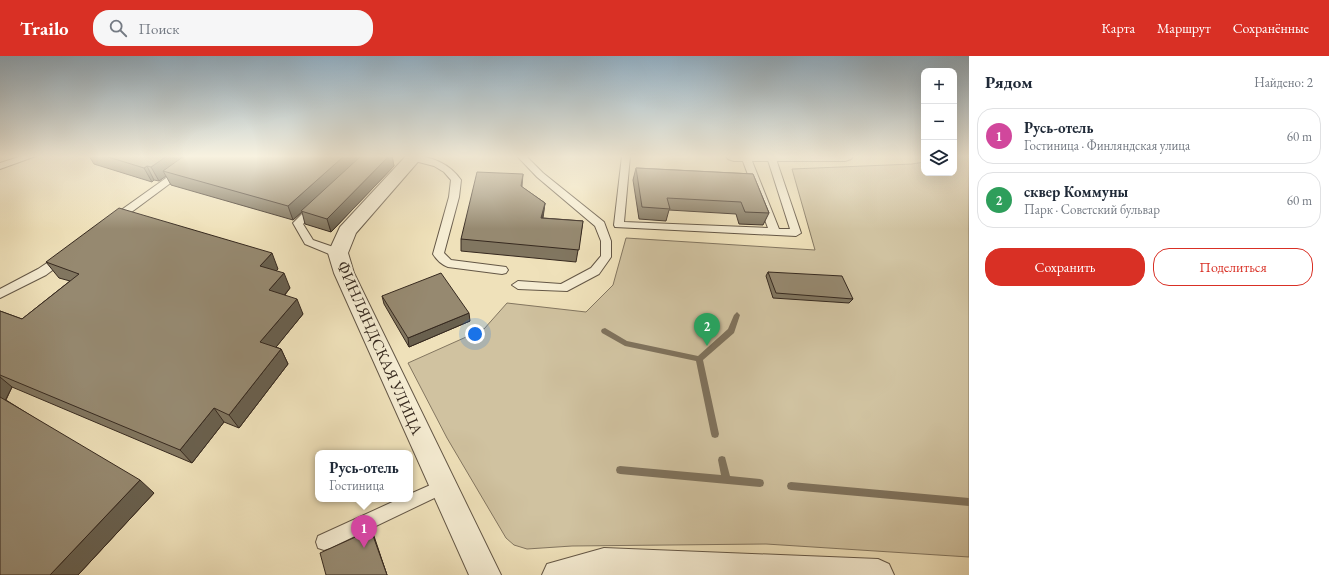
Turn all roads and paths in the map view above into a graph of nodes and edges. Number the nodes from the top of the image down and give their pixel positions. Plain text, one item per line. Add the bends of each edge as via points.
1 (169, 180) edge
2 (394, 180) edge
3 (456, 180) edge
4 (546, 180) edge
5 (624, 180) edge
6 (755, 180) edge
7 (779, 180) edge
8 (320, 202) edge
9 (104, 227) edge
10 (775, 232) junction
11 (73, 249) edge
12 (338, 253) junction
13 (502, 270) dead end
14 (518, 285) dead end
15 (0, 294) edge
16 (444, 486) junction
17 (413, 500) edge
18 (410, 502) edge
19 (324, 542) dead end
20 (788, 572) edge
21 (485, 575) edge
22 (558, 575) edge
23 (878, 575) edge

1 - 9 lane
2 - 12 street, ФИНЛЯНДСКАЯ УЛИЦА via 348,231
3 - 13 lane via 438,254 448,263
4 - 14 lane via 600,224 606,241 606,257 595,271 563,288
5 - 10 lane via 619,225
6 - 10 lane
7 - 10 lane via 796,233
8 - 12 lane via 298,223 309,242
11 - 15 lane via 42,272
12 - 16 street, ФИНЛЯНДСКАЯ УЛИЦА via 344,273
16 - 17 lane
16 - 21 street, ФИНЛЯНДСКАЯ УЛИЦА
18 - 19 lane
20 - 22 street via 604,562
20 - 23 street

